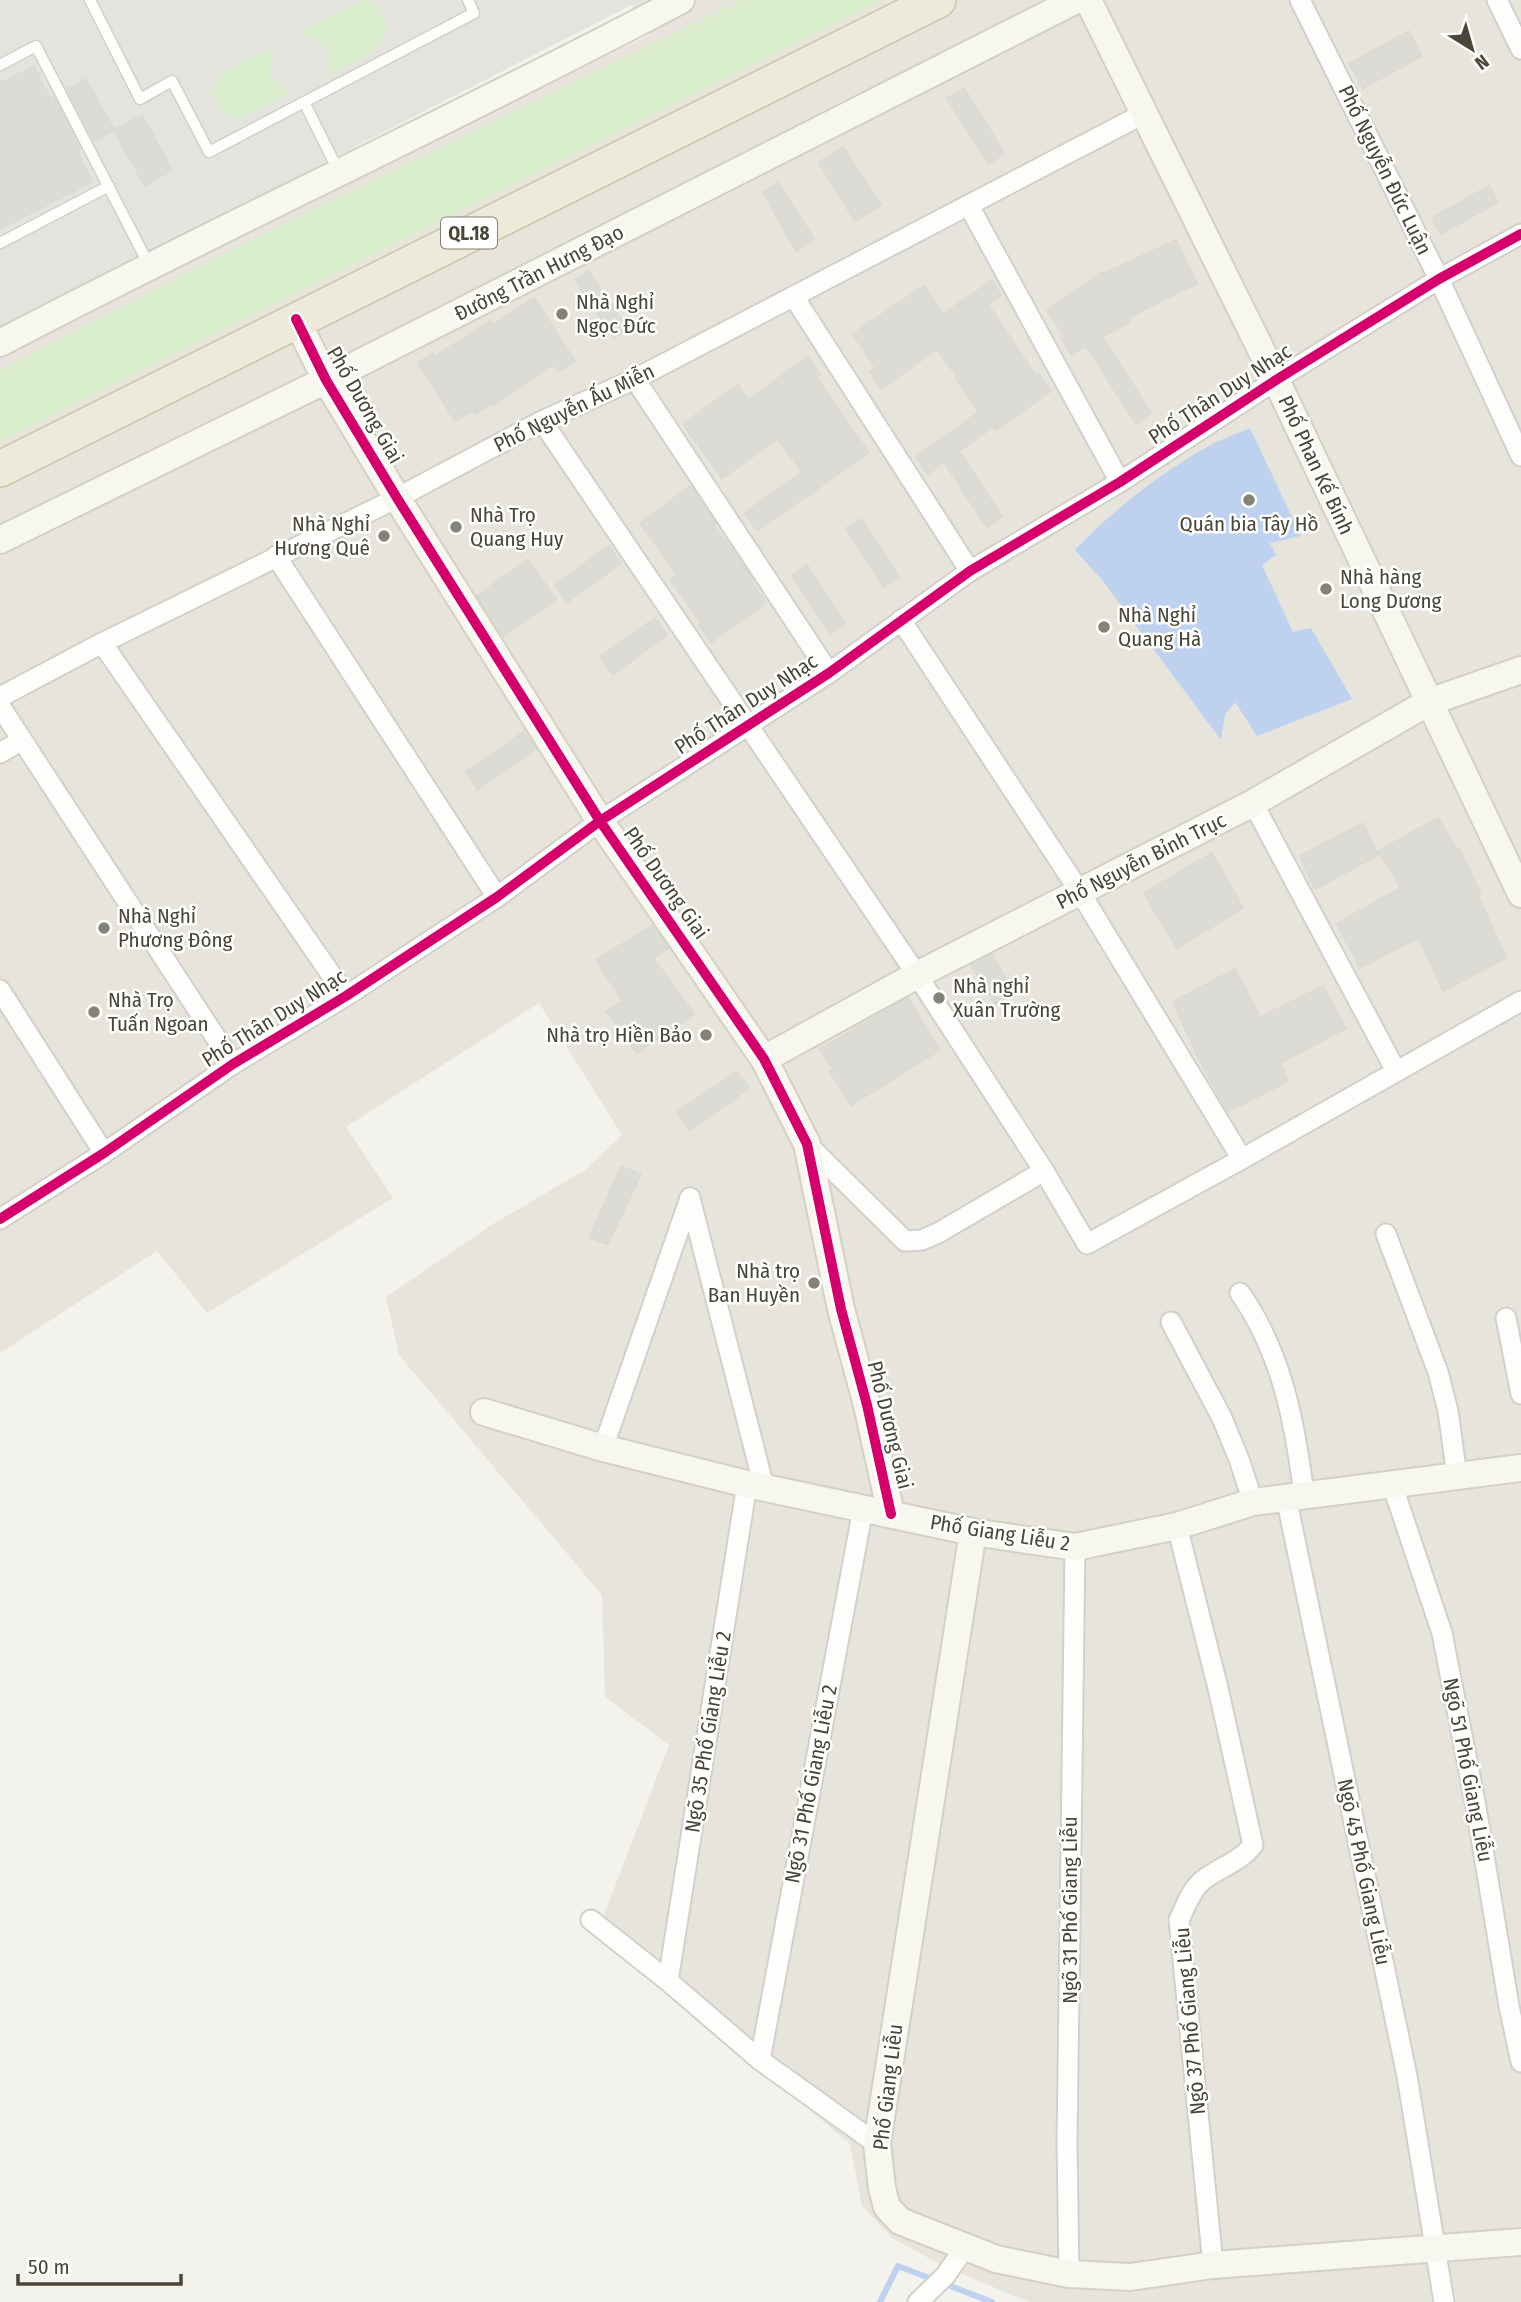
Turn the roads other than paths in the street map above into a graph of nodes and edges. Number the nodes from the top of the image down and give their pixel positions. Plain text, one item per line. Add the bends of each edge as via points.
1 (90, 0) edge
2 (468, 0) edge
3 (681, 0) edge
4 (938, 0) edge
5 (1076, 0) edge
6 (1088, 0) edge
7 (1300, 0) edge
8 (1497, 0) edge
9 (1521, 49) edge
10 (0, 65) edge
11 (304, 102) junction
12 (1144, 113) junction
13 (340, 172) junction
14 (109, 186) junction
15 (969, 206) junction
16 (1521, 234) edge
17 (0, 243) edge
18 (150, 265) junction
19 (1439, 279) junction
20 (794, 297) junction
21 (296, 319) junction
22 (0, 343) edge
23 (635, 379) junction
24 (326, 380) junction
25 (1276, 380) junction
26 (542, 421) junction
27 (1521, 456) edge
28 (0, 469) edge
29 (1120, 482) junction
30 (397, 498) junction
31 (0, 540) edge
32 (276, 556) junction
33 (970, 571) junction
34 (901, 620) junction
35 (102, 643) junction
36 (1521, 670) edge
37 (829, 673) junction
38 (0, 697) edge
39 (1429, 702) junction
40 (0, 706) edge
41 (749, 724) junction
42 (22, 740) junction
43 (0, 754) edge
44 (1253, 803) junction
45 (600, 821) junction
46 (1080, 892) junction
47 (1521, 894) edge
48 (497, 897) junction
49 (917, 975) junction
50 (0, 990) edge
51 (346, 996) junction
52 (1521, 1002) edge
53 (764, 1059) junction
54 (233, 1064) junction
55 (1396, 1071) junction
56 (807, 1143) junction
57 (104, 1153) junction
58 (1242, 1159) junction
59 (1044, 1171) junction
60 (0, 1219) edge
61 (1386, 1234) dead end
62 (1240, 1293) dead end
63 (1506, 1318) dead end
64 (1171, 1322) dead end
65 (1521, 1394) edge
66 (484, 1412) dead end
67 (603, 1448) junction
68 (1521, 1468) edge
69 (1457, 1476) junction
70 (1392, 1484) junction
71 (755, 1485) junction
72 (1295, 1496) junction
73 (1253, 1502) junction
74 (863, 1508) junction
75 (891, 1514) junction
76 (1177, 1526) junction
77 (973, 1532) junction
78 (1075, 1547) junction
79 (591, 1920) dead end
80 (668, 1981) junction
81 (760, 2060) junction
82 (1521, 2062) edge
83 (877, 2144) junction
84 (1521, 2242) edge
85 (966, 2246) junction
86 (1434, 2248) junction
87 (1213, 2265) junction
88 (1069, 2274) junction
89 (918, 2302) edge
90 (1444, 2302) edge

1 - 11 lane via 140,99 172,81 209,152
2 - 11 lane via 474,13
3 - 13 main road
4 - 21 highway, QL.18
5 - 24 main road, Đường Trần Hưng Đạo
6 - 12 main road, Phố Phan Kế Bính
7 - 19 street, Phố Nguyễn Đức Luận
8 - 9 street
10 - 14 lane via 36,46
11 - 13 lane
12 - 15 street, Phố Nguyễn Ấu Miễn
12 - 25 main road, Phố Phan Kế Bính
13 - 18 main road
14 - 17 lane
14 - 18 lane
15 - 20 street, Phố Nguyễn Ấu Miễn
15 - 29 street
16 - 19 street, Phố Thân Duy Nhạc
18 - 22 main road
19 - 25 street, Phố Thân Duy Nhạc
19 - 27 street, Phố Nguyễn Đức Luận
20 - 23 street, Phố Nguyễn Ấu Miễn
20 - 33 street
21 - 24 main road, Phố Dương Giai
21 - 28 highway, QL.18
23 - 26 street, Phố Nguyễn Ấu Miễn
23 - 37 street
24 - 30 main road, Phố Dương Giai
24 - 31 main road, Đường Trần Hưng Đạo
25 - 29 street, Phố Thân Duy Nhạc
25 - 39 main road, Phố Phan Kế Bính
26 - 30 street, Phố Nguyễn Ấu Miễn
26 - 41 street
29 - 33 street, Phố Thân Duy Nhạc
30 - 32 street, Phố Nguyễn Ấu Miễn
30 - 45 main road, Phố Dương Giai
32 - 35 street, Phố Nguyễn Ấu Miễn
32 - 48 street
33 - 34 street, Phố Thân Duy Nhạc
34 - 37 street, Phố Thân Duy Nhạc
34 - 46 street
35 - 38 street, Phố Nguyễn Ấu Miễn
35 - 51 street
36 - 39 main road, Phố Nguyễn Bỉnh Trục
37 - 41 street, Phố Thân Duy Nhạc
39 - 44 main road, Phố Nguyễn Bỉnh Trục
39 - 47 main road, Phố Phan Kế Bính
40 - 42 street
41 - 45 street, Phố Thân Duy Nhạc
41 - 49 street
42 - 43 street
42 - 54 street
44 - 46 main road, Phố Nguyễn Bỉnh Trục
44 - 55 street
45 - 48 street, Phố Thân Duy Nhạc
45 - 53 main road, Phố Dương Giai
46 - 49 main road, Phố Nguyễn Bỉnh Trục
46 - 58 street
48 - 51 street, Phố Thân Duy Nhạc
49 - 53 main road, Phố Nguyễn Bỉnh Trục
49 - 59 street
50 - 57 street
51 - 54 street, Phố Thân Duy Nhạc
52 - 55 street
53 - 56 main road, Phố Dương Giai
54 - 57 street, Phố Thân Duy Nhạc
55 - 58 street
56 - 59 street via 905,1241 938,1233
56 - 75 main road, Phố Dương Giai
57 - 60 street, Phố Thân Duy Nhạc
58 - 59 street via 1087,1244
61 - 69 street via 1438,1372
62 - 72 street, Ngõ 45 Phố Giang Liễu via 1278,1364 1291,1411
63 - 65 street
64 - 73 street via 1222,1418
66 - 67 main road, Phố Giang Liễu 2
67 - 71 main road, Phố Giang Liễu 2
67 - 71 street via 690,1198
68 - 69 main road, Phố Giang Liễu 2
69 - 70 main road, Phố Giang Liễu 2
70 - 72 main road, Phố Giang Liễu 2
70 - 82 street, Ngõ 51 Phố Giang Liễu via 1442,1633
71 - 74 main road, Phố Giang Liễu 2
71 - 80 street, Ngõ 35 Phố Giang Liễu 2
72 - 73 main road, Phố Giang Liễu 2
72 - 86 street, Ngõ 45 Phố Giang Liễu via 1407,2076
73 - 76 main road, Phố Giang Liễu 2
74 - 75 main road, Phố Giang Liễu 2
74 - 81 street, Ngõ 31 Phố Giang Liễu 2
75 - 77 main road, Phố Giang Liễu 2
76 - 78 main road, Phố Giang Liễu 2
76 - 87 street, Ngõ 37 Phố Giang Liễu via 1253,1845 1244,1856 1201,1881 1179,1920
77 - 78 main road, Phố Giang Liễu 2
77 - 83 main road, Phố Giang Liễu
78 - 88 street, Ngõ 31 Phố Giang Liễu
79 - 80 street
80 - 81 street
81 - 83 street
83 - 85 main road, Phố Giang Liễu via 887,2207 908,2225
84 - 86 main road, Phố Giang Liễu
85 - 88 main road, Phố Giang Liễu via 996,2259
85 - 89 street via 945,2276
86 - 87 main road, Phố Giang Liễu
86 - 90 street, Ngõ 45 Phố Giang Liễu
87 - 88 main road, Phố Giang Liễu via 1130,2277

